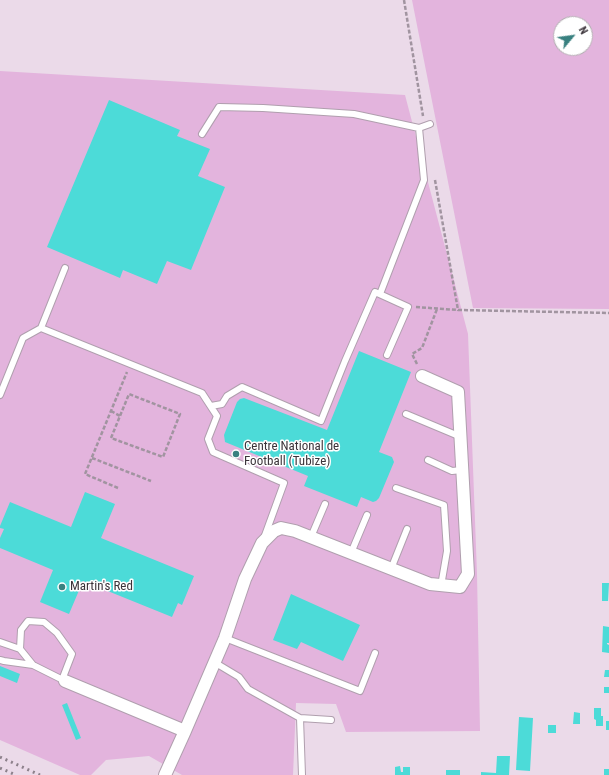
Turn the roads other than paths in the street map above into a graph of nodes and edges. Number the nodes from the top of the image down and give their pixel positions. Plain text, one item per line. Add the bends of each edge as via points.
1 (202, 134) dead end
2 (64, 268) dead end
3 (380, 294) junction
4 (41, 328) junction
5 (387, 355) dead end
6 (422, 376) road end
7 (0, 395) edge
8 (211, 406) junction
9 (406, 414) dead end
10 (461, 437) junction
11 (428, 460) dead end
12 (462, 470) junction
13 (396, 488) dead end
14 (325, 504) dead end
15 (367, 515) dead end
16 (407, 529) dead end
17 (311, 537) junction
18 (262, 543) junction
19 (351, 553) junction
20 (391, 569) junction
21 (442, 586) junction
22 (224, 638) junction
23 (0, 642) edge
24 (20, 649) junction
25 (375, 653) dead end
26 (0, 660) edge
27 (214, 662) junction
28 (32, 665) junction
29 (64, 680) junction
30 (300, 718) junction
31 (331, 720) dead end
32 (185, 731) junction
33 (166, 775) edge
34 (302, 775) edge

1 - 3 lane via 219,107 354,114 425,126 424,180
2 - 4 lane
3 - 5 lane via 408,306
3 - 8 lane via 376,292 321,421 242,387 227,396 222,404
4 - 7 lane via 23,338
4 - 8 lane via 202,393
6 - 10 street via 458,392
8 - 18 lane via 217,416 208,438 213,452 284,483
9 - 10 lane
10 - 12 street
11 - 12 lane via 452,471
12 - 21 street via 468,574 460,587
13 - 21 lane via 444,505 447,551
14 - 17 lane
15 - 19 lane
16 - 20 lane
17 - 18 street via 280,528
17 - 19 street
18 - 22 street via 245,579
19 - 20 street
20 - 21 street
22 - 25 lane via 360,691
22 - 27 street
23 - 24 lane
24 - 28 lane
24 - 29 lane via 21,630 28,621 44,622 57,633 72,654
26 - 28 lane
27 - 30 lane via 239,677 248,689
27 - 32 street
28 - 29 lane
29 - 32 street
30 - 31 lane
30 - 34 lane
32 - 33 street

